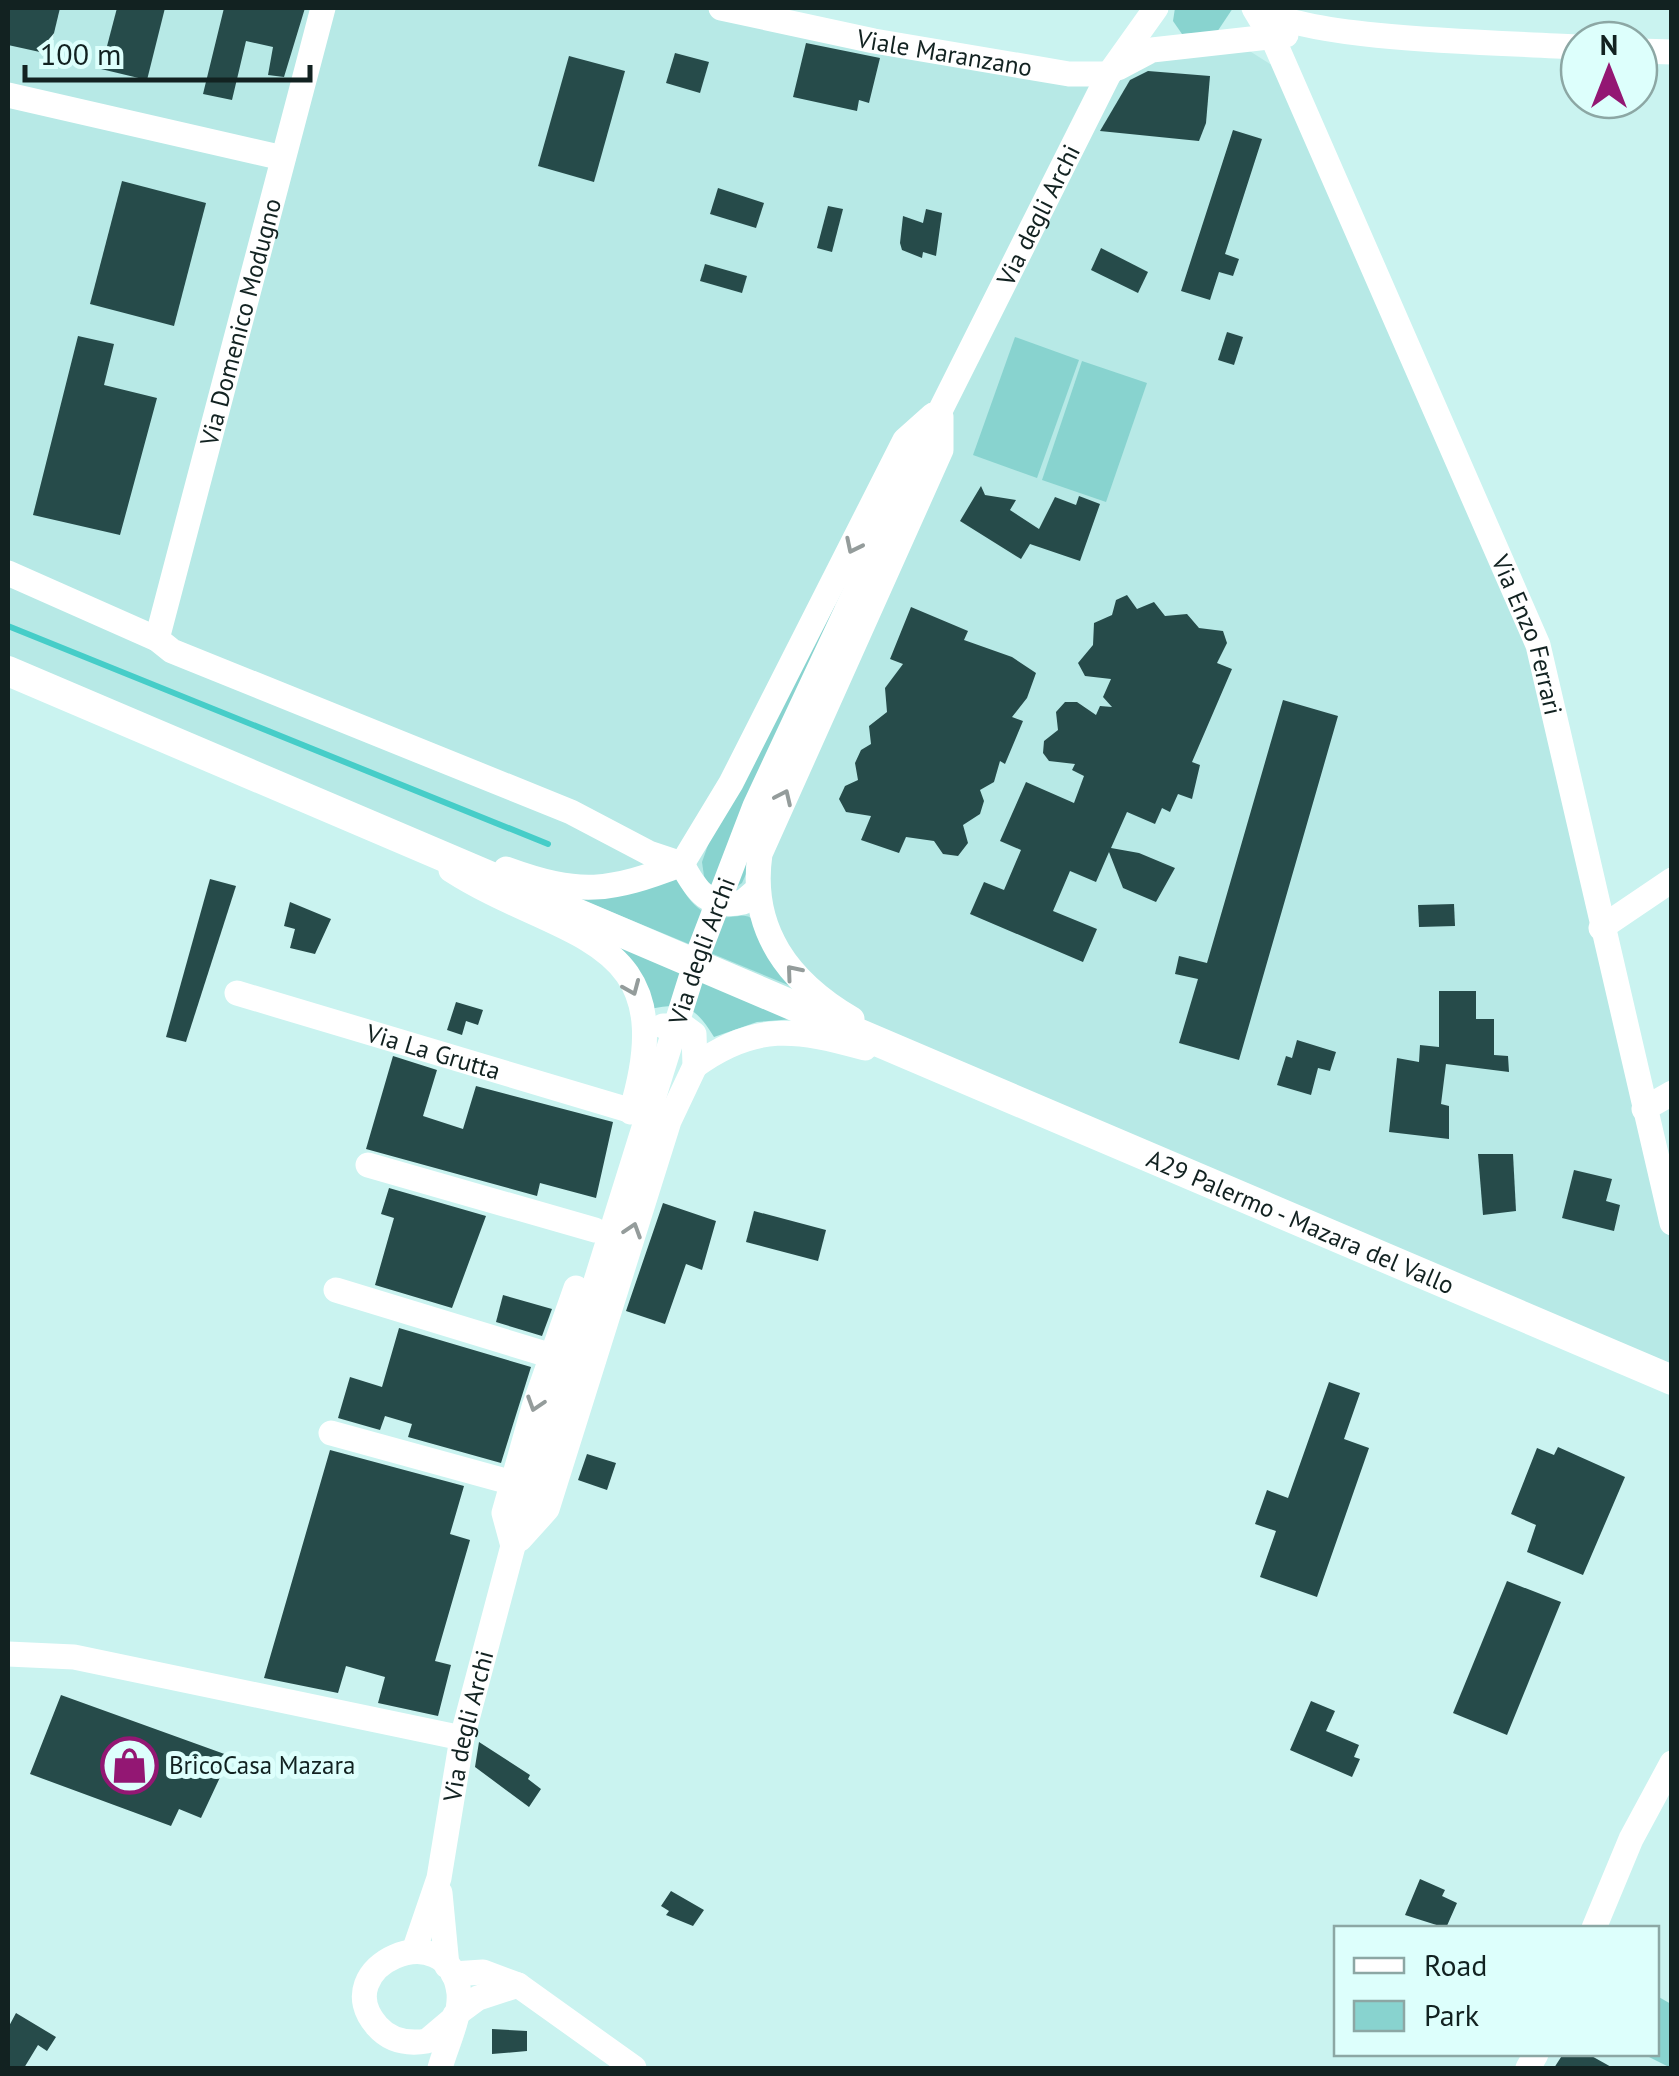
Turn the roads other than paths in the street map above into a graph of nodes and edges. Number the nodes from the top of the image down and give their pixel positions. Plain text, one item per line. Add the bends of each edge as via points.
1 (323, 8) edge
2 (720, 8) edge
3 (1158, 8) edge
4 (1242, 8) edge
5 (1257, 8) edge
6 (1328, 30) junction
7 (1271, 37) junction
8 (1226, 41) junction
9 (1176, 46) junction
10 (1559, 46) edge
11 (1110, 74) junction
12 (1289, 76) junction
13 (8, 95) edge
14 (283, 158) junction
15 (942, 407) junction
16 (8, 574) edge
17 (157, 639) junction
18 (8, 671) edge
19 (409, 844) junction
20 (682, 864) junction
21 (1672, 880) edge
22 (756, 890) junction
23 (1601, 928) junction
24 (237, 993) dead end
25 (646, 1044) junction
26 (930, 1065) junction
27 (695, 1066) junction
28 (1672, 1093) edge
29 (1644, 1108) junction
30 (632, 1111) junction
31 (368, 1165) dead end
32 (1672, 1223) edge
33 (595, 1230) junction
34 (336, 1290) dead end
35 (552, 1356) junction
36 (1672, 1380) edge
37 (330, 1433) dead end
38 (512, 1483) junction
39 (513, 1546) junction
40 (8, 1654) edge
41 (462, 1738) junction
42 (1672, 1763) edge
43 (439, 1878) junction
44 (1595, 1926) edge
45 (414, 1951) junction
46 (450, 1970) junction
47 (518, 1985) junction
48 (454, 2017) junction
49 (416, 2043) junction
50 (432, 2068) edge
51 (440, 2068) edge
52 (634, 2068) edge

1 - 14 street, Via Domenico Modugno
2 - 11 street, Viale Maranzano via 874,42 1069,74
3 - 9 street
3 - 11 street, Via degli Archi
4 - 8 street
5 - 6 street
5 - 7 street, Via Enzo Ferrari
6 - 7 street
6 - 10 street
7 - 8 street
7 - 12 street, Via Enzo Ferrari
8 - 9 street
8 - 12 street
9 - 11 street via 1152,50
11 - 15 street, Via degli Archi
12 - 23 street, Via Enzo Ferrari via 1538,645
13 - 14 street
14 - 17 street, Via Domenico Modugno
15 -> 20 street via 906,440
22 -> 15 street via 771,826 941,450
15 - 39 street, Via degli Archi via 790,728 698,952
16 - 17 street
17 - 20 street via 172,651 571,812
18 - 19 main road, A29 Palermo - Mazara del Vallo
19 - 20 street via 568,888 604,888
19 -> 25 street via 479,888 608,950 637,996
19 - 26 main road, A29 Palermo - Mazara del Vallo
20 - 22 street via 694,887 713,902 743,902
21 - 23 street
26 -> 22 street via 804,986 766,933
23 - 29 street, Via Enzo Ferrari
24 - 30 street, Via La Grutta
25 - 27 street via 658,1028 683,1026 694,1034
25 - 30 street
26 - 27 street via 816,1034 780,1031 742,1039
26 - 36 main road, A29 Palermo - Mazara del Vallo
39 -> 27 street via 547,1509 668,1120
28 - 29 street
29 - 32 street, Via Enzo Ferrari
30 - 33 street
31 - 33 street
33 - 35 street
34 - 35 street
35 -> 38 street
37 - 38 street
38 - 39 street via 504,1513
39 - 41 street, Via degli Archi
40 - 41 street via 74,1656
41 - 43 street, Via degli Archi
42 - 44 street
43 - 45 street, Via degli Archi
43 - 46 street, Via degli Archi
45 - 46 street
45 - 49 street via 376,1968 366,1998 386,2034
46 - 47 street via 483,1972
46 - 48 street via 458,1992
47 - 48 street via 478,1998
47 - 52 street
48 - 49 street via 438,2036
48 - 51 street
49 - 50 street

